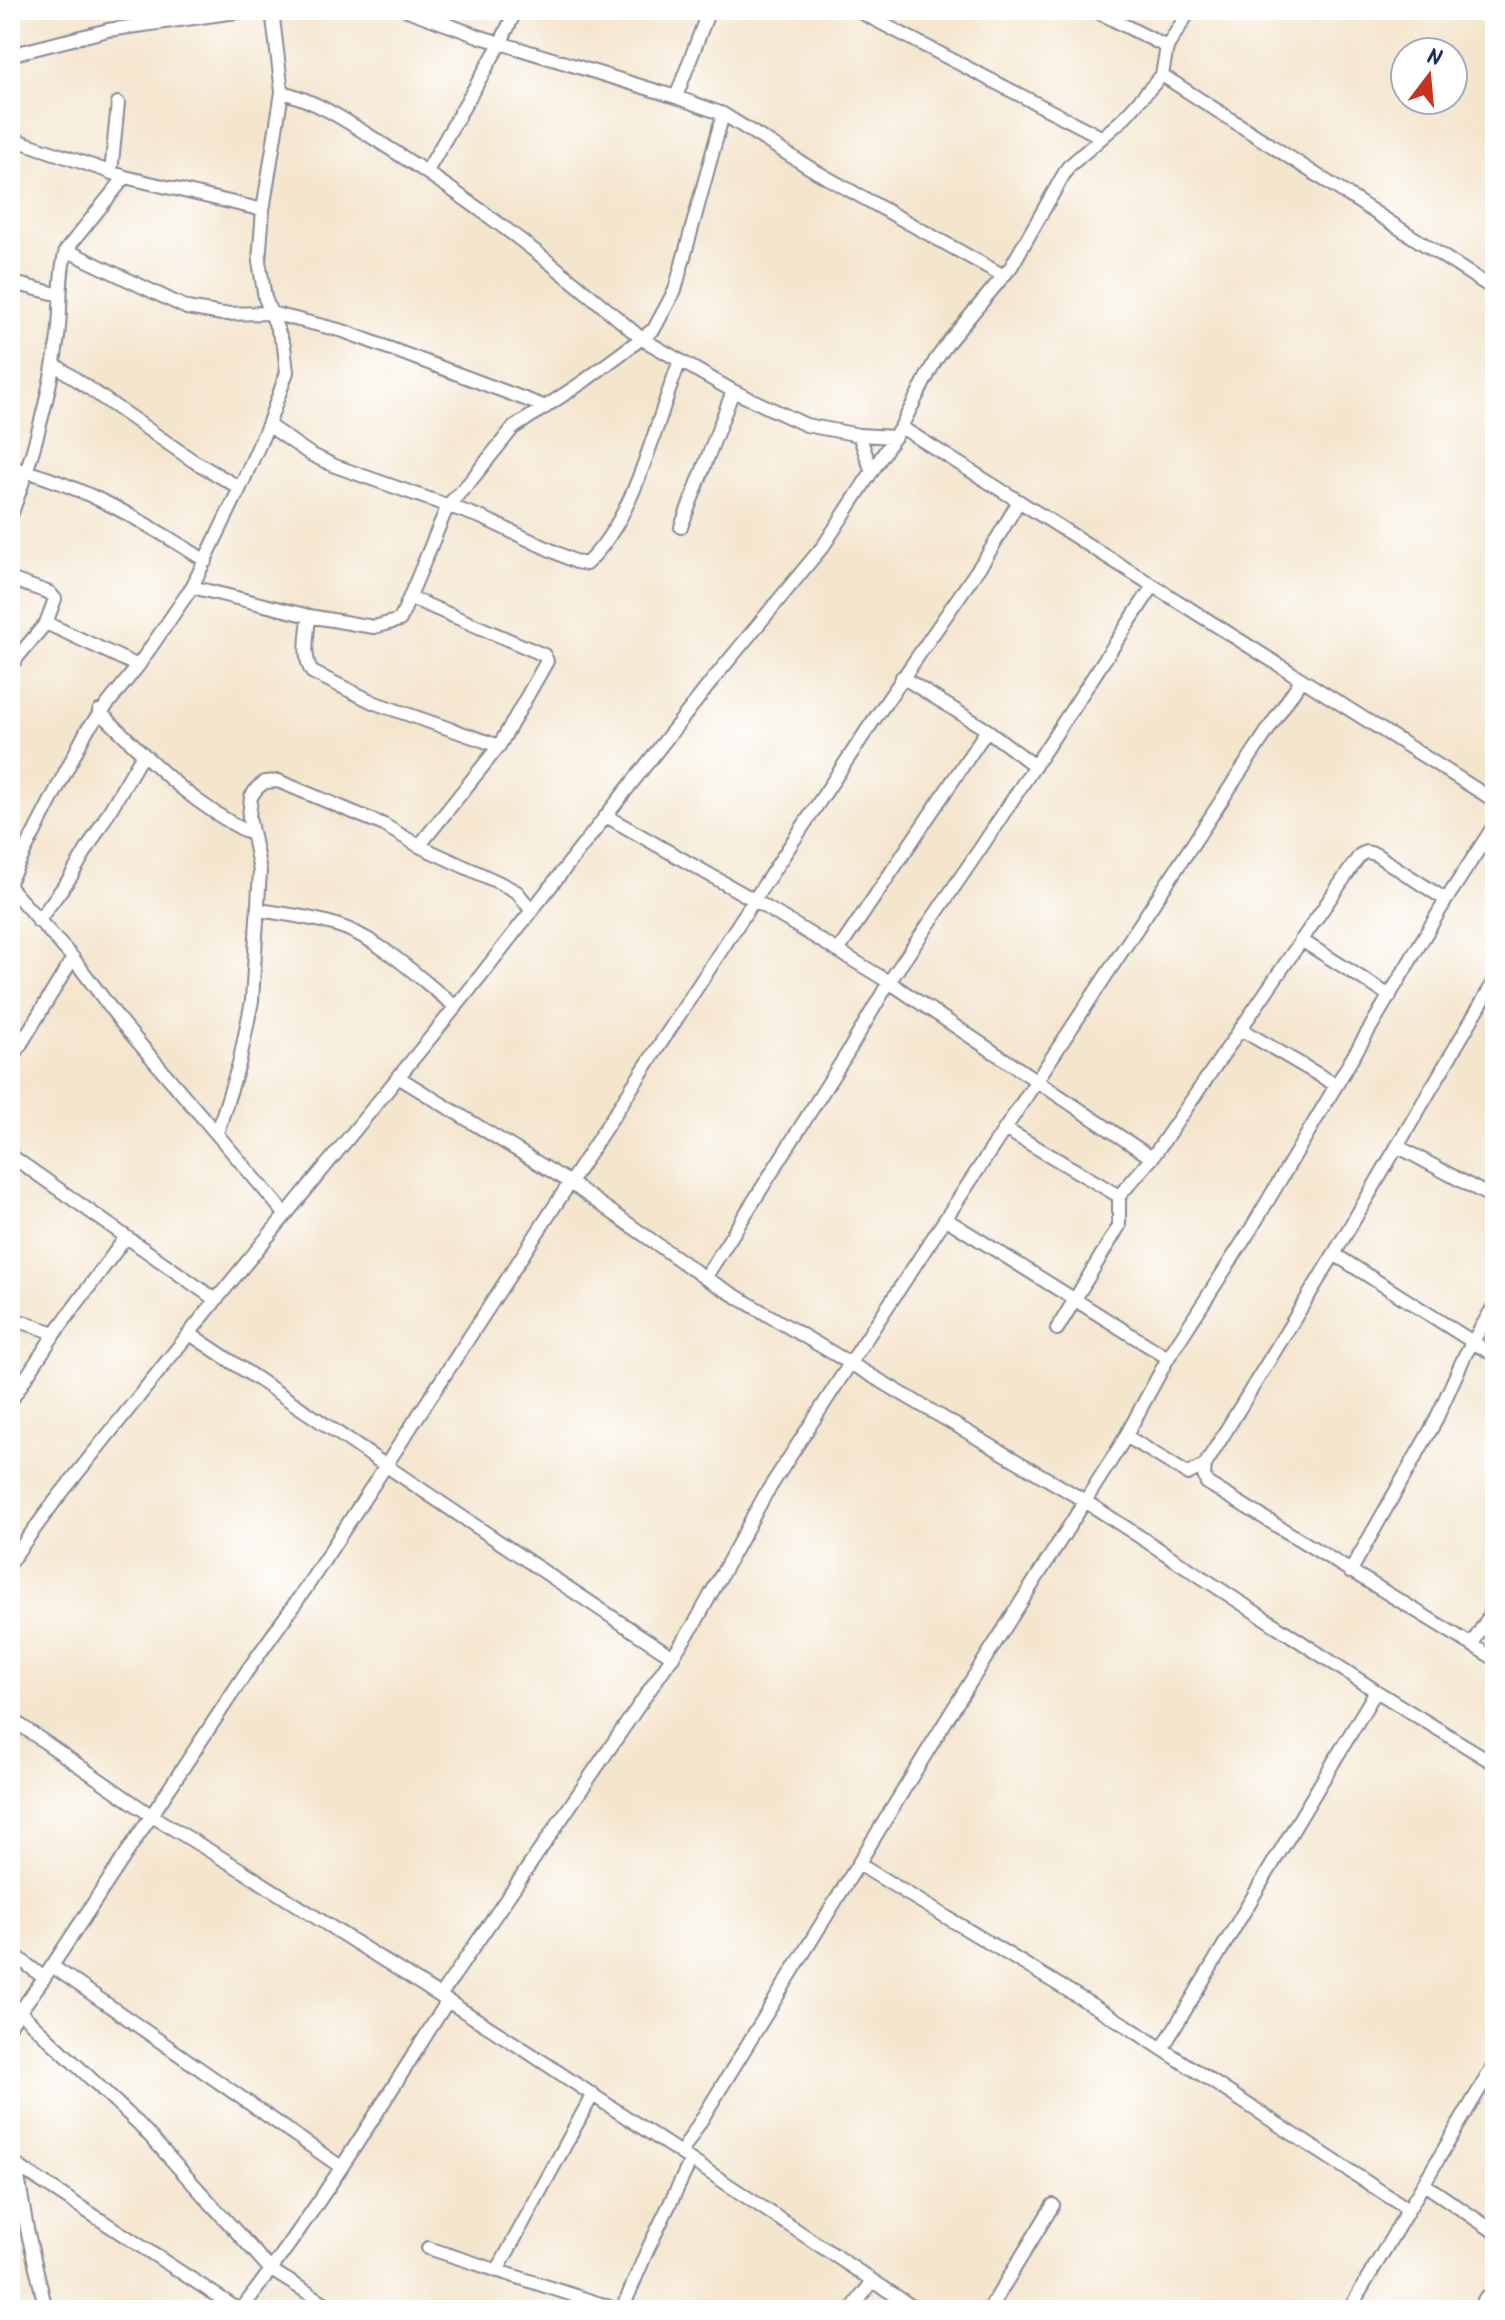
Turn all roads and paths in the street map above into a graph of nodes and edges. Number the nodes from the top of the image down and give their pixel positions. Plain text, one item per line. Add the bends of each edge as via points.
1 (272, 10) edge
2 (407, 10) edge
3 (516, 10) edge
4 (709, 10) edge
5 (1094, 10) edge
6 (1190, 10) edge
7 (241, 11) edge
8 (862, 12) edge
9 (501, 42) junction
10 (1167, 47) junction
11 (10, 55) edge
12 (1162, 75) junction
13 (282, 92) junction
14 (676, 97) junction
15 (118, 103) dead end
16 (723, 114) junction
17 (1101, 137) junction
18 (10, 138) edge
19 (427, 171) junction
20 (111, 173) junction
21 (125, 177) junction
22 (263, 210) junction
23 (66, 250) junction
24 (1004, 276) junction
25 (10, 282) edge
26 (1495, 290) edge
27 (60, 295) junction
28 (271, 313) junction
29 (642, 339) junction
30 (680, 361) junction
31 (54, 364) junction
32 (733, 391) junction
33 (546, 407) junction
34 (268, 425) junction
35 (898, 432) junction
36 (859, 435) junction
37 (10, 467) edge
38 (28, 471) junction
39 (872, 472) junction
40 (240, 488) junction
41 (1019, 501) junction
42 (448, 505) junction
43 (10, 518) edge
44 (681, 527) dead end
45 (206, 561) junction
46 (10, 579) edge
47 (1153, 586) junction
48 (192, 587) junction
49 (411, 598) junction
50 (309, 616) junction
51 (46, 623) junction
52 (10, 666) edge
53 (138, 666) junction
54 (902, 677) junction
55 (1301, 680) junction
56 (99, 711) junction
57 (987, 730) junction
58 (499, 746) junction
59 (143, 754) junction
60 (1035, 766) junction
61 (1495, 801) edge
62 (606, 816) junction
63 (1495, 824) edge
64 (253, 835) junction
65 (419, 846) junction
66 (10, 880) edge
67 (10, 888) edge
68 (754, 900) junction
69 (1446, 900) junction
70 (259, 910) junction
71 (532, 911) junction
72 (38, 921) junction
73 (1301, 940) junction
74 (838, 951) junction
75 (73, 958) junction
76 (1495, 980) edge
77 (889, 982) junction
78 (1390, 996) junction
79 (456, 1007) junction
80 (1242, 1030) junction
81 (10, 1062) edge
82 (398, 1077) junction
83 (1038, 1079) junction
84 (1336, 1085) junction
85 (1005, 1129) junction
86 (217, 1133) junction
87 (1397, 1146) junction
88 (10, 1155) edge
89 (1152, 1158) junction
90 (569, 1182) junction
91 (1119, 1196) junction
92 (1495, 1199) edge
93 (286, 1215) junction
94 (946, 1219) junction
95 (126, 1237) junction
96 (1334, 1254) junction
97 (705, 1278) junction
98 (1077, 1299) junction
99 (216, 1300) junction
100 (1495, 1304) edge
101 (10, 1318) edge
102 (1057, 1329) dead end
103 (55, 1333) junction
104 (190, 1334) junction
105 (1472, 1342) junction
106 (1495, 1356) edge
107 (1168, 1358) junction
108 (851, 1362) junction
109 (10, 1402) edge
110 (1126, 1436) junction
111 (387, 1465) junction
112 (1205, 1465) junction
113 (1085, 1501) junction
114 (10, 1562) edge
115 (1350, 1572) junction
116 (1495, 1607) edge
117 (1472, 1644) junction
118 (673, 1657) junction
119 (1495, 1659) edge
120 (1376, 1691) junction
121 (10, 1718) edge
122 (1495, 1764) edge
123 (152, 1816) junction
124 (860, 1865) junction
125 (10, 1951) edge
126 (52, 1966) junction
127 (44, 1978) junction
128 (444, 1999) junction
129 (20, 2012) junction
130 (10, 2025) edge
131 (1162, 2049) junction
132 (1495, 2063) edge
133 (593, 2094) junction
134 (686, 2156) junction
135 (13, 2163) edge
136 (341, 2167) junction
137 (1424, 2184) junction
138 (1053, 2205) dead end
139 (1408, 2209) junction
140 (1495, 2232) edge
141 (428, 2248) dead end
142 (271, 2270) junction
143 (497, 2271) junction
144 (873, 2281) junction
145 (1486, 2297) dead end
146 (46, 2310) edge
147 (240, 2310) edge
148 (336, 2310) edge
149 (620, 2310) edge
150 (851, 2310) edge
151 (917, 2310) edge
152 (989, 2310) edge
153 (1349, 2310) edge
154 (1478, 2310) edge

1 - 13 street
2 - 9 street
3 - 9 street
4 - 14 street
5 - 10 street
6 - 10 street
7 - 11 street via 108,30
8 - 17 street
9 - 14 street
9 - 19 street
10 - 12 street
12 - 17 street
12 - 26 street
13 - 19 street via 307,98
13 - 22 street
14 - 16 street
15 - 20 street
16 - 24 street
16 - 29 street via 675,290 654,329
17 - 24 street via 1068,167
18 - 20 street
19 - 29 street via 550,262
20 - 21 street
21 - 22 street
21 - 23 street
22 - 28 street via 259,261
23 - 27 street
23 - 28 street via 187,308
24 - 35 street via 942,351
25 - 27 street
27 - 31 street
28 - 33 street via 343,331
28 - 34 street via 287,372
29 - 30 street
29 - 33 street
30 - 32 street
30 - 42 street via 625,511 586,564
31 - 38 street
31 - 40 street
32 - 36 street via 806,425
32 - 44 street
33 - 42 street via 513,428
34 - 40 street
34 - 42 street via 335,466
35 - 36 street
35 - 39 street
35 - 41 street
36 - 39 street
37 - 38 street
38 - 43 street
38 - 45 street via 130,513
39 - 62 street via 824,545
40 - 45 street
41 - 47 street
41 - 54 street
42 - 49 street
45 - 48 street
46 - 51 street via 54,595
47 - 55 street
47 - 60 street
48 - 50 street
48 - 53 street
49 - 50 street via 400,620 392,624 374,627
49 - 58 street via 546,658
50 - 58 street via 306,652 312,672 375,703
51 - 52 street
51 - 53 street
53 - 56 street
54 - 57 street
54 - 68 street
55 - 61 street
55 - 83 street
56 - 59 street
56 - 66 street
57 - 60 street
57 - 74 street
58 - 65 street
59 - 64 street via 201,805
59 - 72 street via 70,878
60 - 77 street
62 - 68 street
62 - 71 street
63 - 69 street
64 - 65 street via 251,797 265,782 278,781 384,825
64 - 70 street via 260,871
65 - 71 street via 517,892
67 - 72 street
68 - 74 street
68 - 90 street
69 - 73 street via 1366,852
69 - 78 street
70 - 79 street via 353,932
70 - 86 street via 247,1032
71 - 79 street
72 - 75 street
73 - 78 street
73 - 80 street
74 - 77 street
75 - 81 street
75 - 86 street
76 - 87 street
77 - 83 street
77 - 97 street
78 - 84 street
79 - 82 street
80 - 84 street
80 - 89 street
82 - 90 street
82 - 93 street
83 - 85 street
83 - 89 street
84 - 107 street
85 - 91 street
85 - 94 street
86 - 93 street
87 - 92 street
87 - 96 street
88 - 95 street
89 - 91 street
90 - 97 street
90 - 111 street
91 - 98 street via 1119,1226
93 - 99 street
94 - 98 street
94 - 108 street
95 - 99 street
95 - 103 street
96 - 105 street
96 - 112 street
97 - 108 street
98 - 102 street
98 - 107 street
99 - 104 street
100 - 105 street
101 - 103 street
103 - 109 street
104 - 111 street
104 - 114 street
105 - 106 street
105 - 115 street via 1434,1424
107 - 110 street
108 - 113 street
108 - 118 street via 765,1495
110 - 112 street via 1188,1474
110 - 113 street
111 - 118 street
111 - 123 street
112 - 115 street via 1207,1483
113 - 120 street
113 - 124 street
115 - 117 street
116 - 117 street
117 - 119 street
118 - 128 street
120 - 122 street
120 - 131 street
121 - 123 street
123 - 126 street
123 - 128 street
124 - 131 street
124 - 134 street via 720,2086
125 - 127 street
126 - 127 street
126 - 136 street
127 - 129 street
128 - 133 street
128 - 136 street
129 - 130 street
129 - 142 street via 139,2124
131 - 139 street
132 - 137 street
133 - 134 street
133 - 143 street
134 - 144 street
134 - 149 street
135 - 146 street
135 - 147 street
136 - 142 street
137 - 139 street
137 - 140 street
138 - 152 street
139 - 153 street
141 - 143 street
142 - 147 street
142 - 148 street
143 - 149 street
144 - 150 street
144 - 151 street
145 - 154 street

